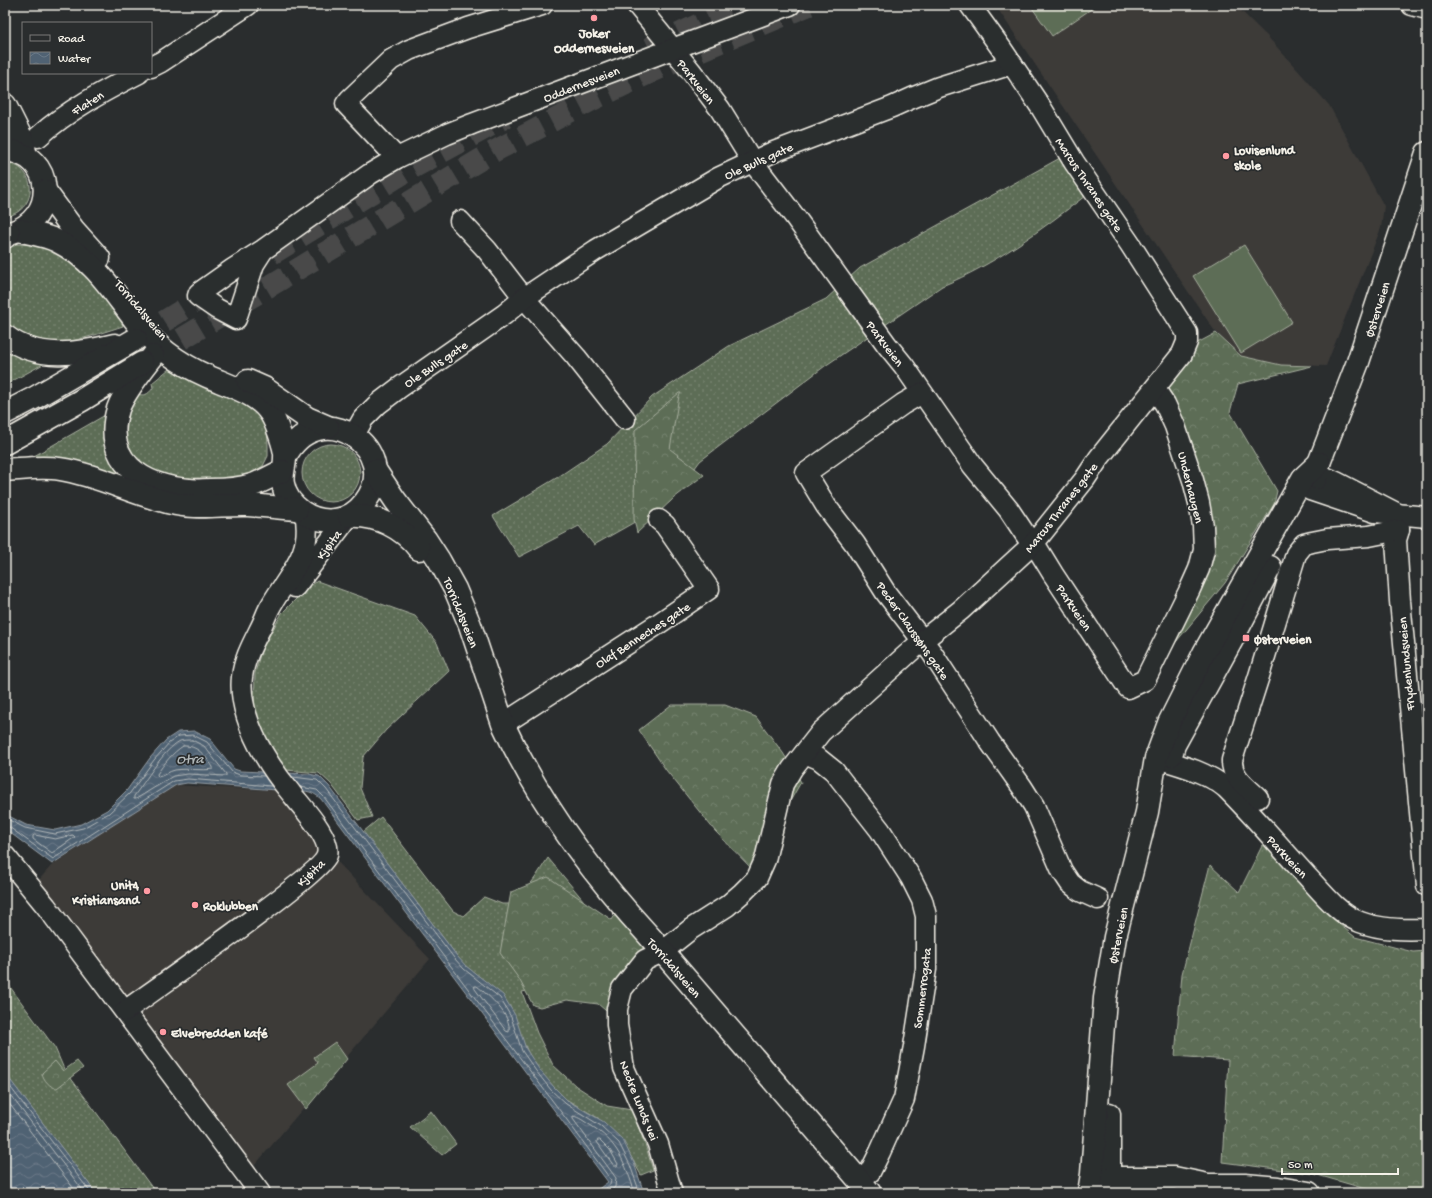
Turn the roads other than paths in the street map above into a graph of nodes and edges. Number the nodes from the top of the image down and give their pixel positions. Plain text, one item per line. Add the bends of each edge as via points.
1 (248, 5) edge
2 (542, 5) edge
3 (637, 5) edge
4 (790, 5) edge
5 (970, 5) edge
6 (1412, 5) edge
7 (1427, 10) edge
8 (672, 49) junction
9 (1012, 64) junction
10 (152, 66) edge
11 (137, 74) edge
12 (5, 105) edge
13 (38, 137) dead end
14 (5, 150) edge
15 (1427, 153) edge
16 (26, 156) junction
17 (397, 158) junction
18 (752, 162) junction
19 (45, 191) junction
20 (460, 221) dead end
21 (10, 233) edge
22 (264, 250) dead end
23 (524, 298) junction
24 (5, 336) edge
25 (1155, 389) junction
26 (922, 393) junction
27 (5, 413) edge
28 (625, 419) dead end
29 (328, 427) junction
30 (354, 435) junction
31 (5, 443) edge
32 (284, 464) junction
33 (5, 470) edge
34 (375, 470) junction
35 (1313, 476) junction
36 (301, 511) junction
37 (349, 516) junction
38 (1427, 517) edge
39 (659, 520) dead end
40 (1399, 522) junction
41 (1034, 543) junction
42 (261, 627) junction
43 (922, 641) junction
44 (1128, 688) joint
45 (503, 724) junction
46 (805, 753) junction
47 (1162, 760) junction
48 (1258, 798) dead end
49 (5, 856) edge
50 (1427, 886) edge
51 (1098, 899) dead end
52 (1427, 929) edge
53 (662, 952) junction
54 (125, 1011) junction
55 (1208, 1185) junction
56 (864, 1186) edge
57 (1100, 1189) edge
58 (260, 1193) edge
59 (672, 1193) edge
60 (1159, 1193) edge
61 (1309, 1193) edge

1 - 10 street
2 - 17 street via 409,50 391,60 350,99 346,104
3 - 8 street, Parkveien
4 - 8 street, Oddernesveien
5 - 9 street, Marcus Thranes gate
6 - 7 street
8 - 17 street, Oddernesveien via 466,126
8 - 18 street, Parkveien via 720,109
9 - 18 street, Ole Bulls gate via 932,90
9 - 25 street, Marcus Thranes gate via 1187,333 1187,342 1182,354
11 - 13 street, Flaten via 95,95
12 - 16 main road via 22,139
14 - 16 main road
15 - 35 main road, Østerveien via 1358,362
16 - 19 main road via 36,165 43,178
17 - 22 street, Oddernesveien via 370,174
18 - 23 street, Ole Bulls gate via 718,178 639,224
18 - 26 street, Parkveien via 795,217
19 - 21 main road via 43,205 36,217 26,227
19 - 29 main road, Torridalsveien via 73,229 167,340 200,362 264,388 307,418
20 - 23 street via 487,250
21 - 32 main road, Torridalsveien via 43,235 72,250 110,285 143,330 160,347 204,376 243,391 261,403 275,422
23 - 28 street via 576,357
23 - 30 street, Ole Bulls gate via 378,404 363,419
24 - 27 main road via 22,347 47,354 100,349 136,339
25 - 41 street, Marcus Thranes gate
25 - 44 street, Underhaugen via 1175,426 1193,480 1203,526 1204,550 1199,569 1145,680
26 - 41 street, Parkveien via 973,466
26 - 43 street, Peder Claussøns gate via 806,473 826,506
29 - 30 main road
29 - 32 main road via 302,436 291,447
30 - 34 main road via 372,456
31 - 32 main road via 153,356 118,408 114,432 120,456 138,475 150,481 189,490 220,490 252,486
32 - 36 main road via 283,484 288,498
33 - 36 main road via 60,469 176,504 248,505
34 - 37 main road via 374,484 369,497
34 - 45 main road, Torridalsveien via 426,540 456,589
35 - 40 street via 1375,512
35 - 47 main road, Østerveien via 1234,636 1174,745
36 - 37 main road via 322,520 336,520
36 - 42 street, Kjøita via 307,533 306,544
37 - 42 street, Kjøita via 275,613
37 - 45 main road, Torridalsveien via 368,516 400,530 414,542 443,584 454,607 483,690
38 - 40 street
39 - 45 street, Olaf Benneches gate via 665,524 709,589
40 - 48 street via 1369,536 1327,539 1304,544 1296,554 1232,760 1235,775
40 - 50 street, Frydenlundsveien via 1396,540 1400,601
41 - 43 street, Marcus Thranes gate via 962,610
41 - 44 street, Parkveien
42 - 54 street, Kjøita via 247,657 242,678 242,693 252,733 276,772 326,842 326,859 275,902
43 - 46 street, Marcus Thranes gate via 821,732
43 - 51 street, Peder Claussøns gate via 1026,794 1070,883
45 - 53 main road, Torridalsveien via 539,793 577,850 621,906
46 - 53 street, Marcus Thranes gate via 783,784 765,860 757,878 727,906 690,929
46 - 56 street, Sommerrogata via 834,771 880,830 914,884 926,916 926,969 904,1099
47 - 52 street, Parkveien via 1218,781 1313,882 1344,912 1359,922 1391,929
47 - 57 main road, Østerveien via 1109,969 1092,1174
49 - 54 street
53 - 56 main road, Torridalsveien
53 - 59 street, Nedre Lunds vei via 645,960 622,989 617,1009 617,1025 624,1068 658,1144
54 - 58 street
55 - 57 main road via 1174,1178
55 - 60 main road via 1187,1191
55 - 61 main road via 1272,1187

